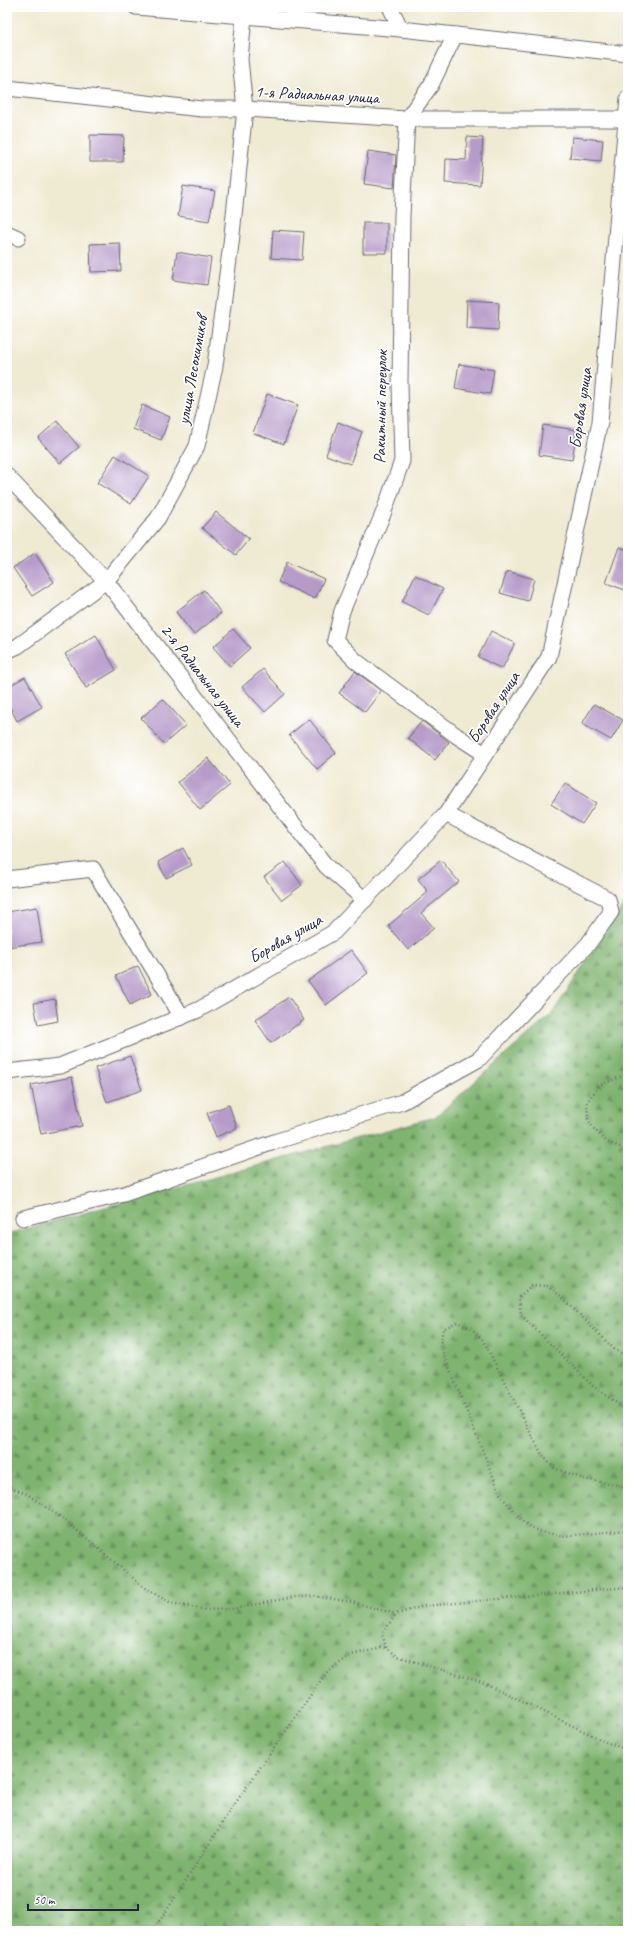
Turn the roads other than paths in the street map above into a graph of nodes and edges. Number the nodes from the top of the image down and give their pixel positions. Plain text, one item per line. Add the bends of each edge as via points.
1 (136, 7) edge
2 (390, 7) edge
3 (244, 17) junction
4 (401, 28) junction
5 (455, 35) junction
6 (628, 54) edge
7 (7, 88) edge
8 (628, 98) edge
9 (245, 109) junction
10 (407, 118) junction
11 (627, 119) edge
12 (7, 476) edge
13 (106, 581) junction
14 (7, 651) edge
15 (485, 754) junction
16 (446, 814) junction
17 (7, 879) edge
18 (365, 900) junction
19 (182, 1017) junction
20 (7, 1072) edge
21 (23, 1218) dead end

1 - 3 street
2 - 4 street
3 - 4 street
3 - 9 street, улица Лесохимиков via 240,59
4 - 5 street
5 - 6 street
5 - 10 street via 431,85
7 - 9 street, 1-я Радиальная улица via 202,109
8 - 11 street, Боровая улица
9 - 10 street, 1-я Радиальная улица
9 - 13 street, улица Лесохимиков via 215,366 197,446 158,518
10 - 11 street, 1-я Радиальная улица
10 - 15 street, Ракитный переулок via 402,215 402,461 383,514 342,611 335,640 356,661
11 - 15 street, Боровая улица via 600,422 549,657
12 - 13 street, 2-я Радиальная улица
13 - 14 street, улица Лесохимиков via 18,646
13 - 18 street, 2-я Радиальная улица via 326,866
15 - 16 street, Боровая улица
16 - 18 street, Боровая улица
16 - 21 street via 608,899 611,912 588,944 479,1059 402,1102 274,1142 124,1194
17 - 19 street via 93,869
18 - 19 street, Боровая улица via 334,932
19 - 20 street, Боровая улица via 60,1066

